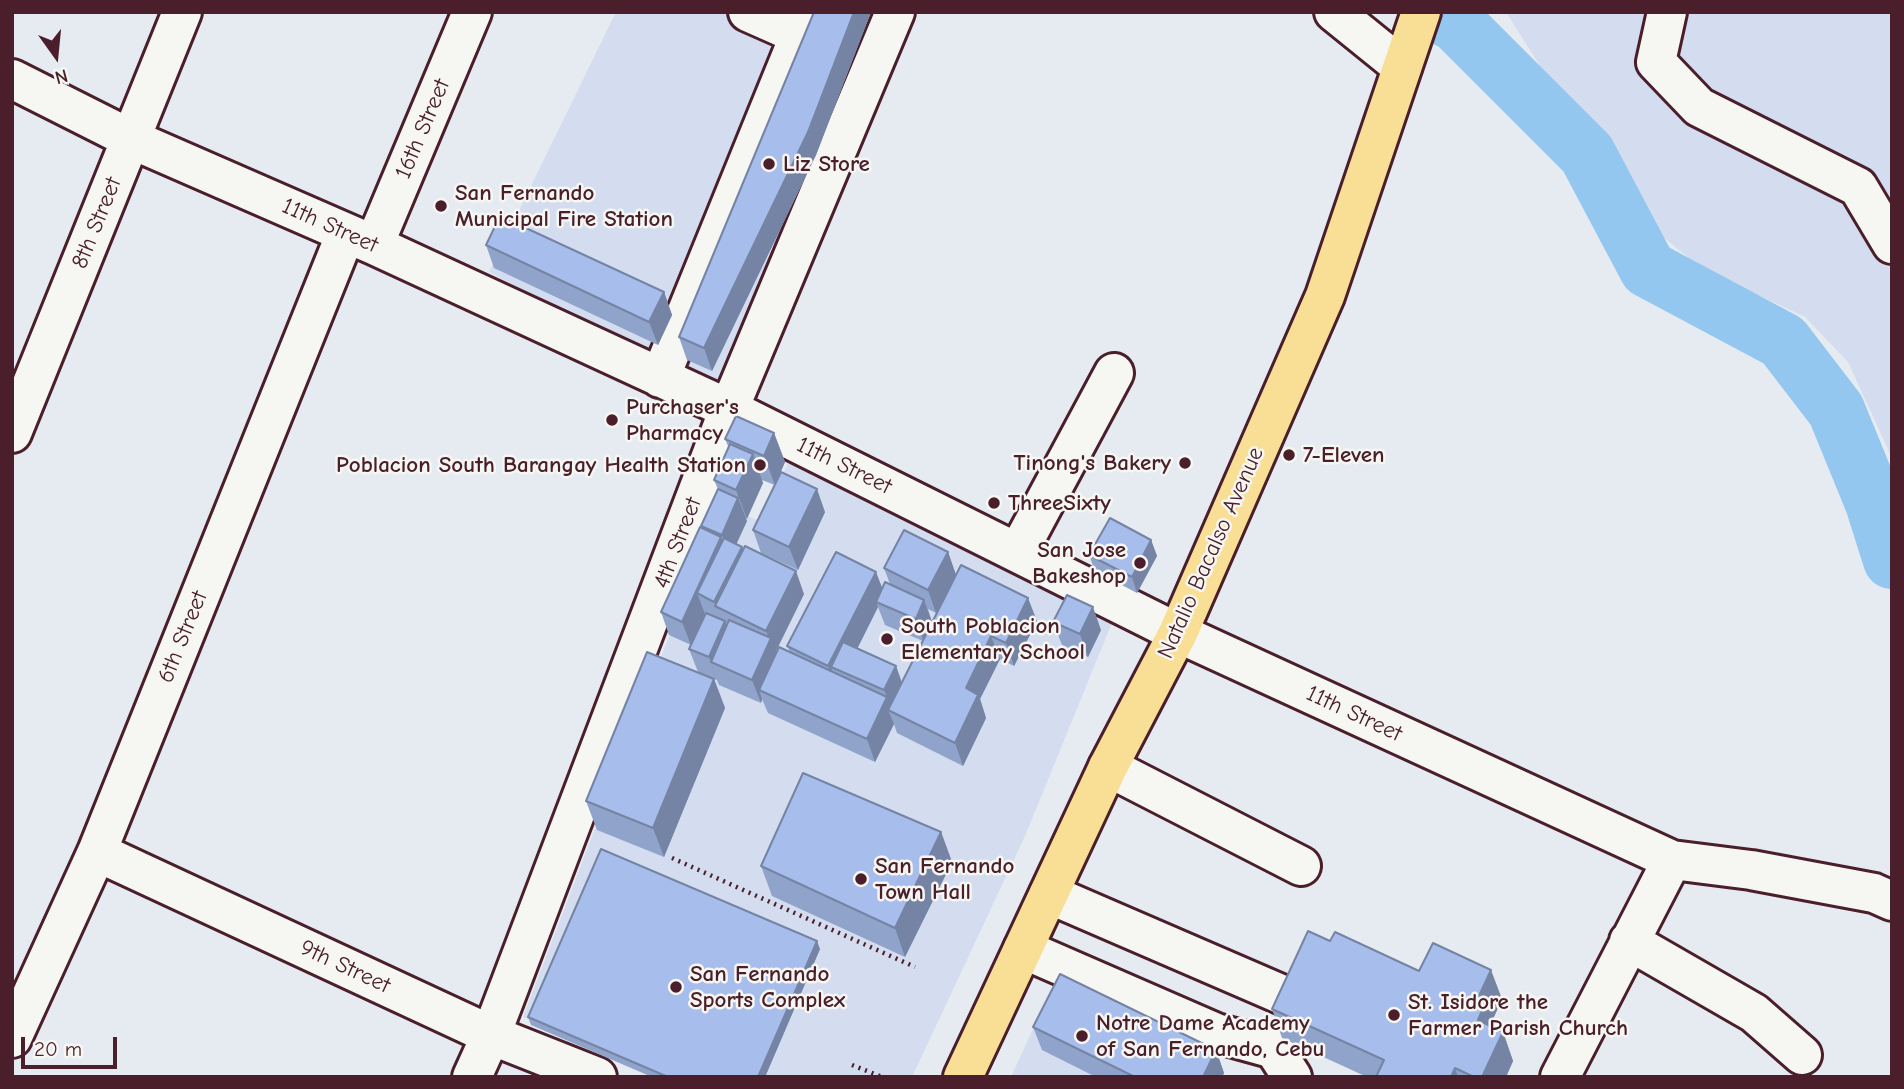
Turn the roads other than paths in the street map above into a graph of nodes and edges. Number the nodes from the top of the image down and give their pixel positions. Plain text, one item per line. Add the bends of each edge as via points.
1 (182, 12) edge
2 (472, 12) edge
3 (748, 12) edge
4 (895, 12) edge
5 (1334, 12) edge
6 (1667, 12) edge
7 (804, 24) edge
8 (1412, 39) edge
9 (12, 79) edge
10 (131, 139) junction
11 (360, 239) junction
12 (1892, 244) edge
13 (1114, 373) dead end
14 (660, 378) junction
15 (729, 409) junction
16 (12, 433) edge
17 (1018, 552) junction
18 (1178, 632) junction
19 (1108, 767) junction
20 (97, 852) junction
21 (1672, 860) junction
22 (1301, 866) dead end
23 (1049, 894) junction
24 (1892, 901) edge
25 (1629, 941) junction
26 (1023, 949) junction
27 (1300, 1002) edge
28 (491, 1035) junction
29 (12, 1038) edge
30 (1802, 1055) dead end
31 (472, 1077) edge
32 (597, 1077) edge
33 (963, 1077) edge
34 (1292, 1077) edge
35 (1560, 1077) edge

1 - 10 street, 8th Street
2 - 11 street, 16th Street
3 - 7 street
4 - 15 street, 4th Street
5 - 8 street
6 - 12 street via 1656,62 1699,107 1858,187
7 - 14 street
8 - 18 highway, Natalio Bacalso Avenue via 1325,296
9 - 10 street, 11th Street
10 - 11 street, 11th Street
10 - 16 street, 8th Street
11 - 14 street, 11th Street
11 - 20 street, 6th Street
13 - 17 street
14 - 15 street, 11th Street
15 - 17 street, 11th Street
15 - 28 street, 4th Street
17 - 18 street, 11th Street
18 - 19 highway, Natalio Bacalso Avenue
18 - 21 street, 11th Street
19 - 22 street
19 - 23 highway, Natalio Bacalso Avenue
20 - 28 street, 9th Street
20 - 29 street, 6th Street
21 - 24 street, 11th Street via 1874,892
21 - 25 street
23 - 26 highway, Natalio Bacalso Avenue
23 - 27 street
25 - 30 street via 1754,1013
25 - 35 street
26 - 33 highway, Natalio Bacalso Avenue
26 - 34 street via 1216,1033 1274,1049
28 - 31 street, 4th Street
28 - 32 street, 9th Street

